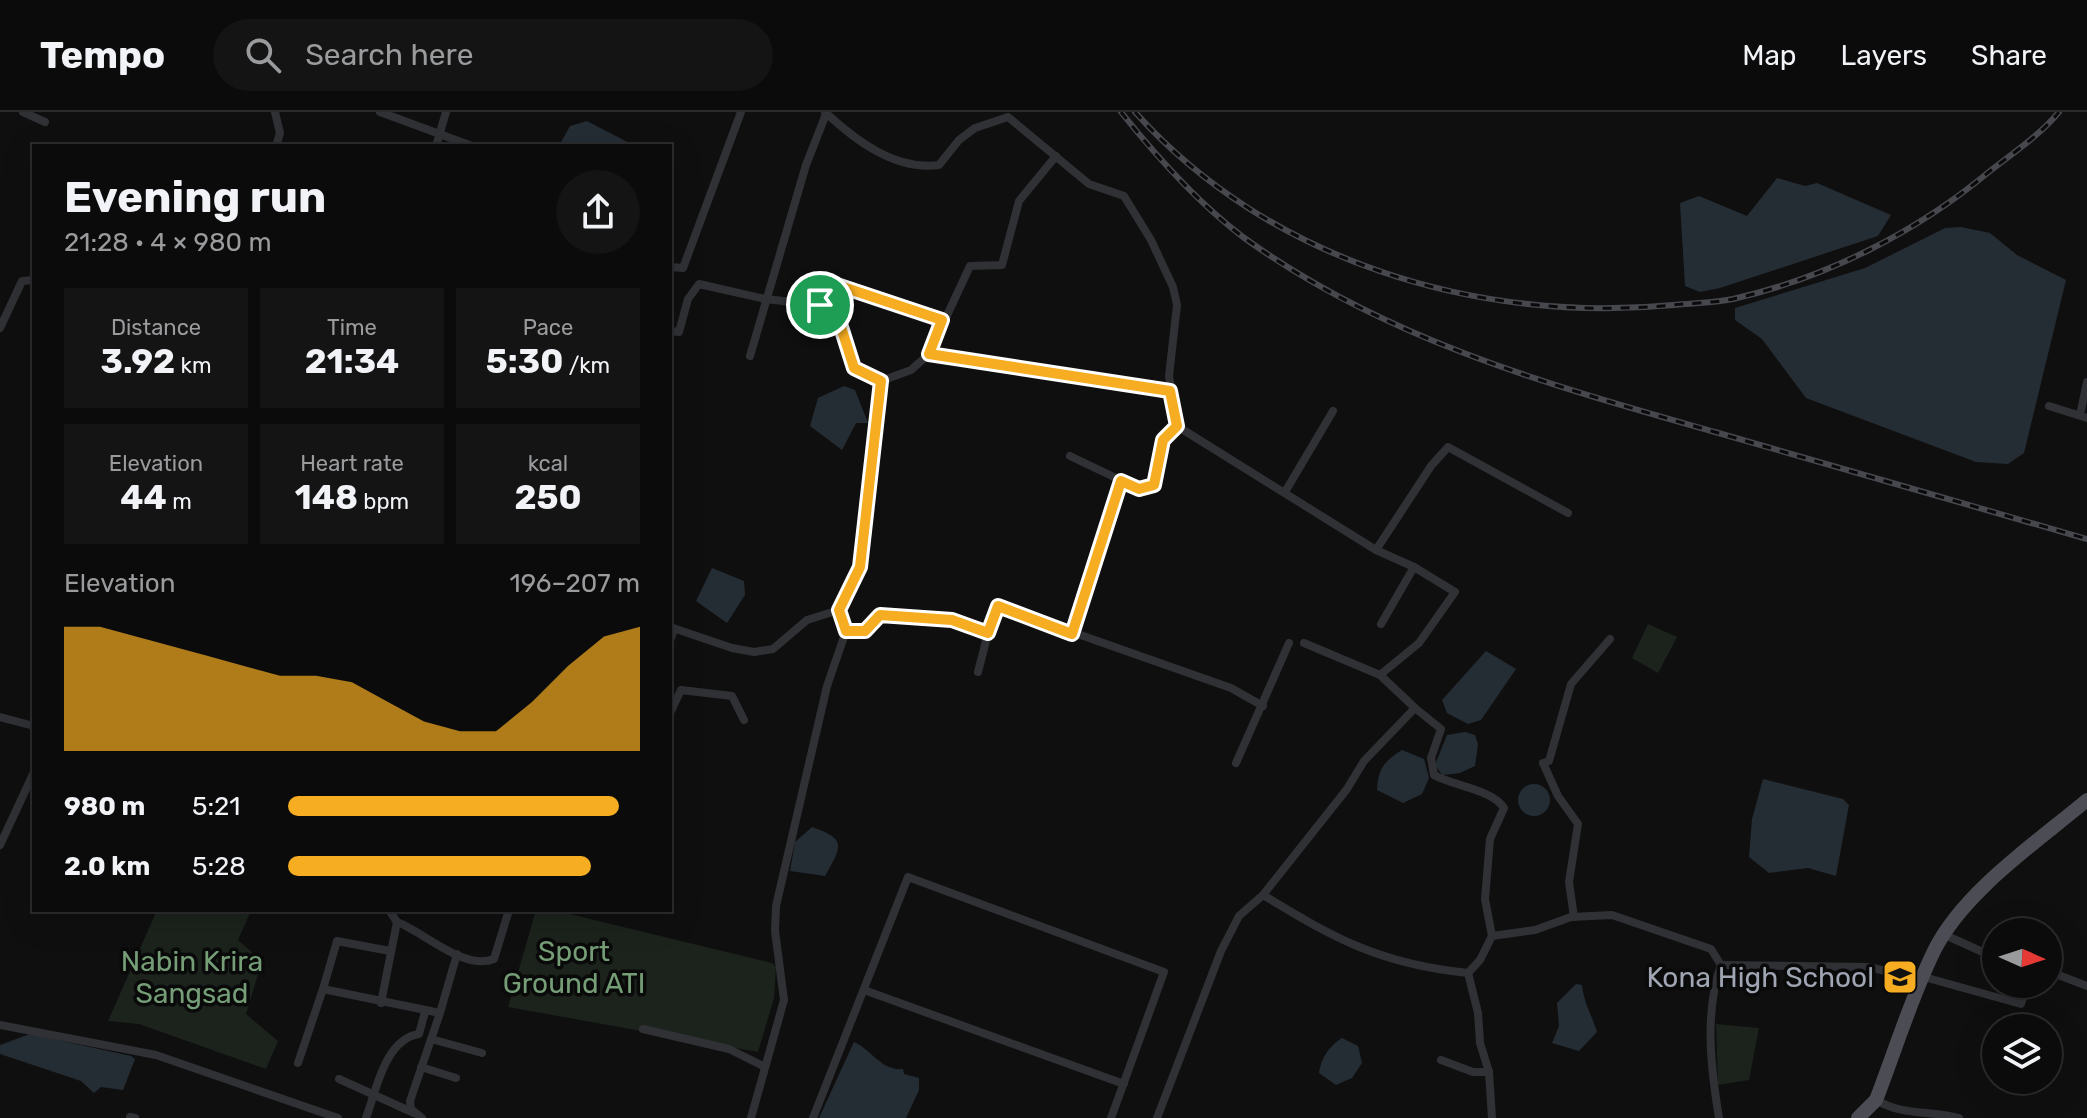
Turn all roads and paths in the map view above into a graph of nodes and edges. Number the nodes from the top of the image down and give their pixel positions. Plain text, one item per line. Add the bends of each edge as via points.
1 (23, 112) edge
2 (275, 112) edge
3 (380, 112) edge
4 (446, 112) edge
5 (741, 112) edge
6 (826, 113) edge
7 (45, 122) dead end
8 (440, 135) junction
9 (277, 144) edge
10 (437, 144) edge
11 (466, 144) edge
12 (1056, 156) junction
13 (672, 267) edge
14 (32, 280) edge
15 (765, 299) junction
16 (820, 305) junction
17 (942, 320) junction
18 (0, 328) edge
19 (672, 331) edge
20 (929, 354) junction
21 (750, 356) dead end
22 (881, 381) junction
23 (2087, 382) edge
24 (1170, 391) junction
25 (2049, 406) dead end
26 (1333, 411) dead end
27 (2084, 416) edge
28 (1177, 426) junction
29 (1070, 456) dead end
30 (1121, 481) junction
31 (1285, 492) junction
32 (1568, 513) dead end
33 (1376, 550) junction
34 (1414, 567) junction
35 (839, 610) junction
36 (1381, 624) dead end
37 (672, 628) edge
38 (846, 631) junction
39 (988, 633) junction
40 (1072, 634) junction
41 (1610, 639) dead end
42 (1289, 643) dead end
43 (1304, 643) dead end
44 (978, 672) dead end
45 (1380, 675) junction
46 (1263, 706) junction
47 (1415, 708) junction
48 (672, 709) edge
49 (0, 717) edge
50 (744, 720) dead end
51 (32, 724) edge
52 (1236, 763) dead end
53 (32, 776) edge
54 (2087, 800) edge
55 (0, 845) edge
56 (1263, 895) junction
57 (390, 912) edge
58 (508, 912) edge
59 (1574, 917) junction
60 (397, 922) junction
61 (1945, 935) junction
62 (1492, 936) junction
63 (390, 951) junction
64 (1982, 952) edge
65 (457, 954) junction
66 (1721, 965) junction
67 (1468, 973) junction
68 (2062, 976) edge
69 (1923, 978) junction
70 (2087, 986) edge
71 (323, 989) junction
72 (864, 990) junction
73 (1982, 994) edge
74 (1998, 998) edge
75 (2023, 998) edge
76 (381, 1003) junction
77 (425, 1012) junction
78 (440, 1013) junction
79 (0, 1025) edge
80 (643, 1029) dead end
81 (431, 1039) junction
82 (482, 1053) dead end
83 (1441, 1060) dead end
84 (298, 1063) dead end
85 (421, 1067) junction
86 (765, 1067) junction
87 (1489, 1072) junction
88 (456, 1078) dead end
89 (339, 1079) dead end
90 (1124, 1084) junction
91 (374, 1095) junction
92 (1876, 1100) junction
93 (1895, 1115) edge
94 (418, 1116) edge
95 (338, 1118) edge
96 (366, 1118) edge
97 (751, 1118) edge
98 (813, 1118) edge
99 (1111, 1118) edge
100 (1157, 1118) edge
101 (1492, 1118) edge
102 (1719, 1118) edge
103 (1858, 1118) edge
104 (1959, 1118) edge

1 - 7 street
2 - 9 street
3 - 8 street
4 - 8 street
5 - 13 street via 683,268
6 - 12 street via 871,151 923,168 939,165 975,128 1008,117
6 - 15 street
8 - 10 street
8 - 11 street
12 - 17 street via 1019,201 1002,265 970,266
12 - 24 street via 1089,184 1124,196 1151,240 1177,305
14 - 18 street via 22,281
15 - 16 street
15 - 19 street via 699,284 688,299 679,332
15 - 21 street
16 - 17 street via 831,283
16 - 22 street via 841,327 854,368
17 - 20 street
20 - 22 street via 911,370
20 - 24 street
22 - 35 street via 860,567
23 - 27 street
24 - 28 street
25 - 27 street
26 - 31 street
28 - 30 street via 1163,440 1154,485 1139,489
28 - 31 street
29 - 30 street
30 - 40 street
31 - 33 street
32 - 33 street via 1448,447
33 - 34 street
34 - 36 street
34 - 45 street via 1455,592 1419,643
35 - 37 street via 807,620 773,649 754,652
35 - 38 street
38 - 39 street via 865,631 880,615 952,620
38 - 86 street via 827,686 776,906 784,1000
39 - 40 street via 998,606
39 - 44 street
40 - 46 street via 1231,688
41 - 59 street via 1571,684 1549,761 1543,763 1578,824 1569,882
42 - 46 street
43 - 45 street
45 - 47 street
46 - 52 street
47 - 56 street via 1364,761
47 - 62 street via 1441,729 1431,758 1434,775 1488,796 1504,808 1490,839 1485,899
48 - 50 street via 681,690 732,696
49 - 51 street
53 - 55 street
54 - 61 main road via 2009,865
56 - 67 street via 1362,951 1417,968
56 - 100 street via 1239,916 1221,951
57 - 60 street
58 - 65 street via 494,959
59 - 62 street
59 - 66 street via 1612,915 1711,949
60 - 63 street
60 - 65 street
61 - 64 street
61 - 69 main road
62 - 67 street
63 - 71 street via 337,941
63 - 76 street
65 - 78 street
66 - 69 street via 1868,967
66 - 102 street via 1711,1020
67 - 87 street
68 - 70 street
69 - 73 street
69 - 92 main road
71 - 76 street
71 - 84 street
72 - 90 street
72 - 90 street via 908,877 1164,972
72 - 98 street
74 - 75 street via 2021,1004
76 - 77 street
77 - 78 street
77 - 91 street via 419,1034 402,1040 387,1060
78 - 81 street
79 - 95 street via 156,1055
80 - 86 street via 729,1049
81 - 82 street
81 - 85 street
83 - 87 street
85 - 88 street
85 - 94 street via 410,1101
86 - 97 street
87 - 101 street
89 - 91 street
90 - 99 street
91 - 94 street
91 - 96 street
92 - 93 street
92 - 103 main road
93 - 104 street via 1940,1113

